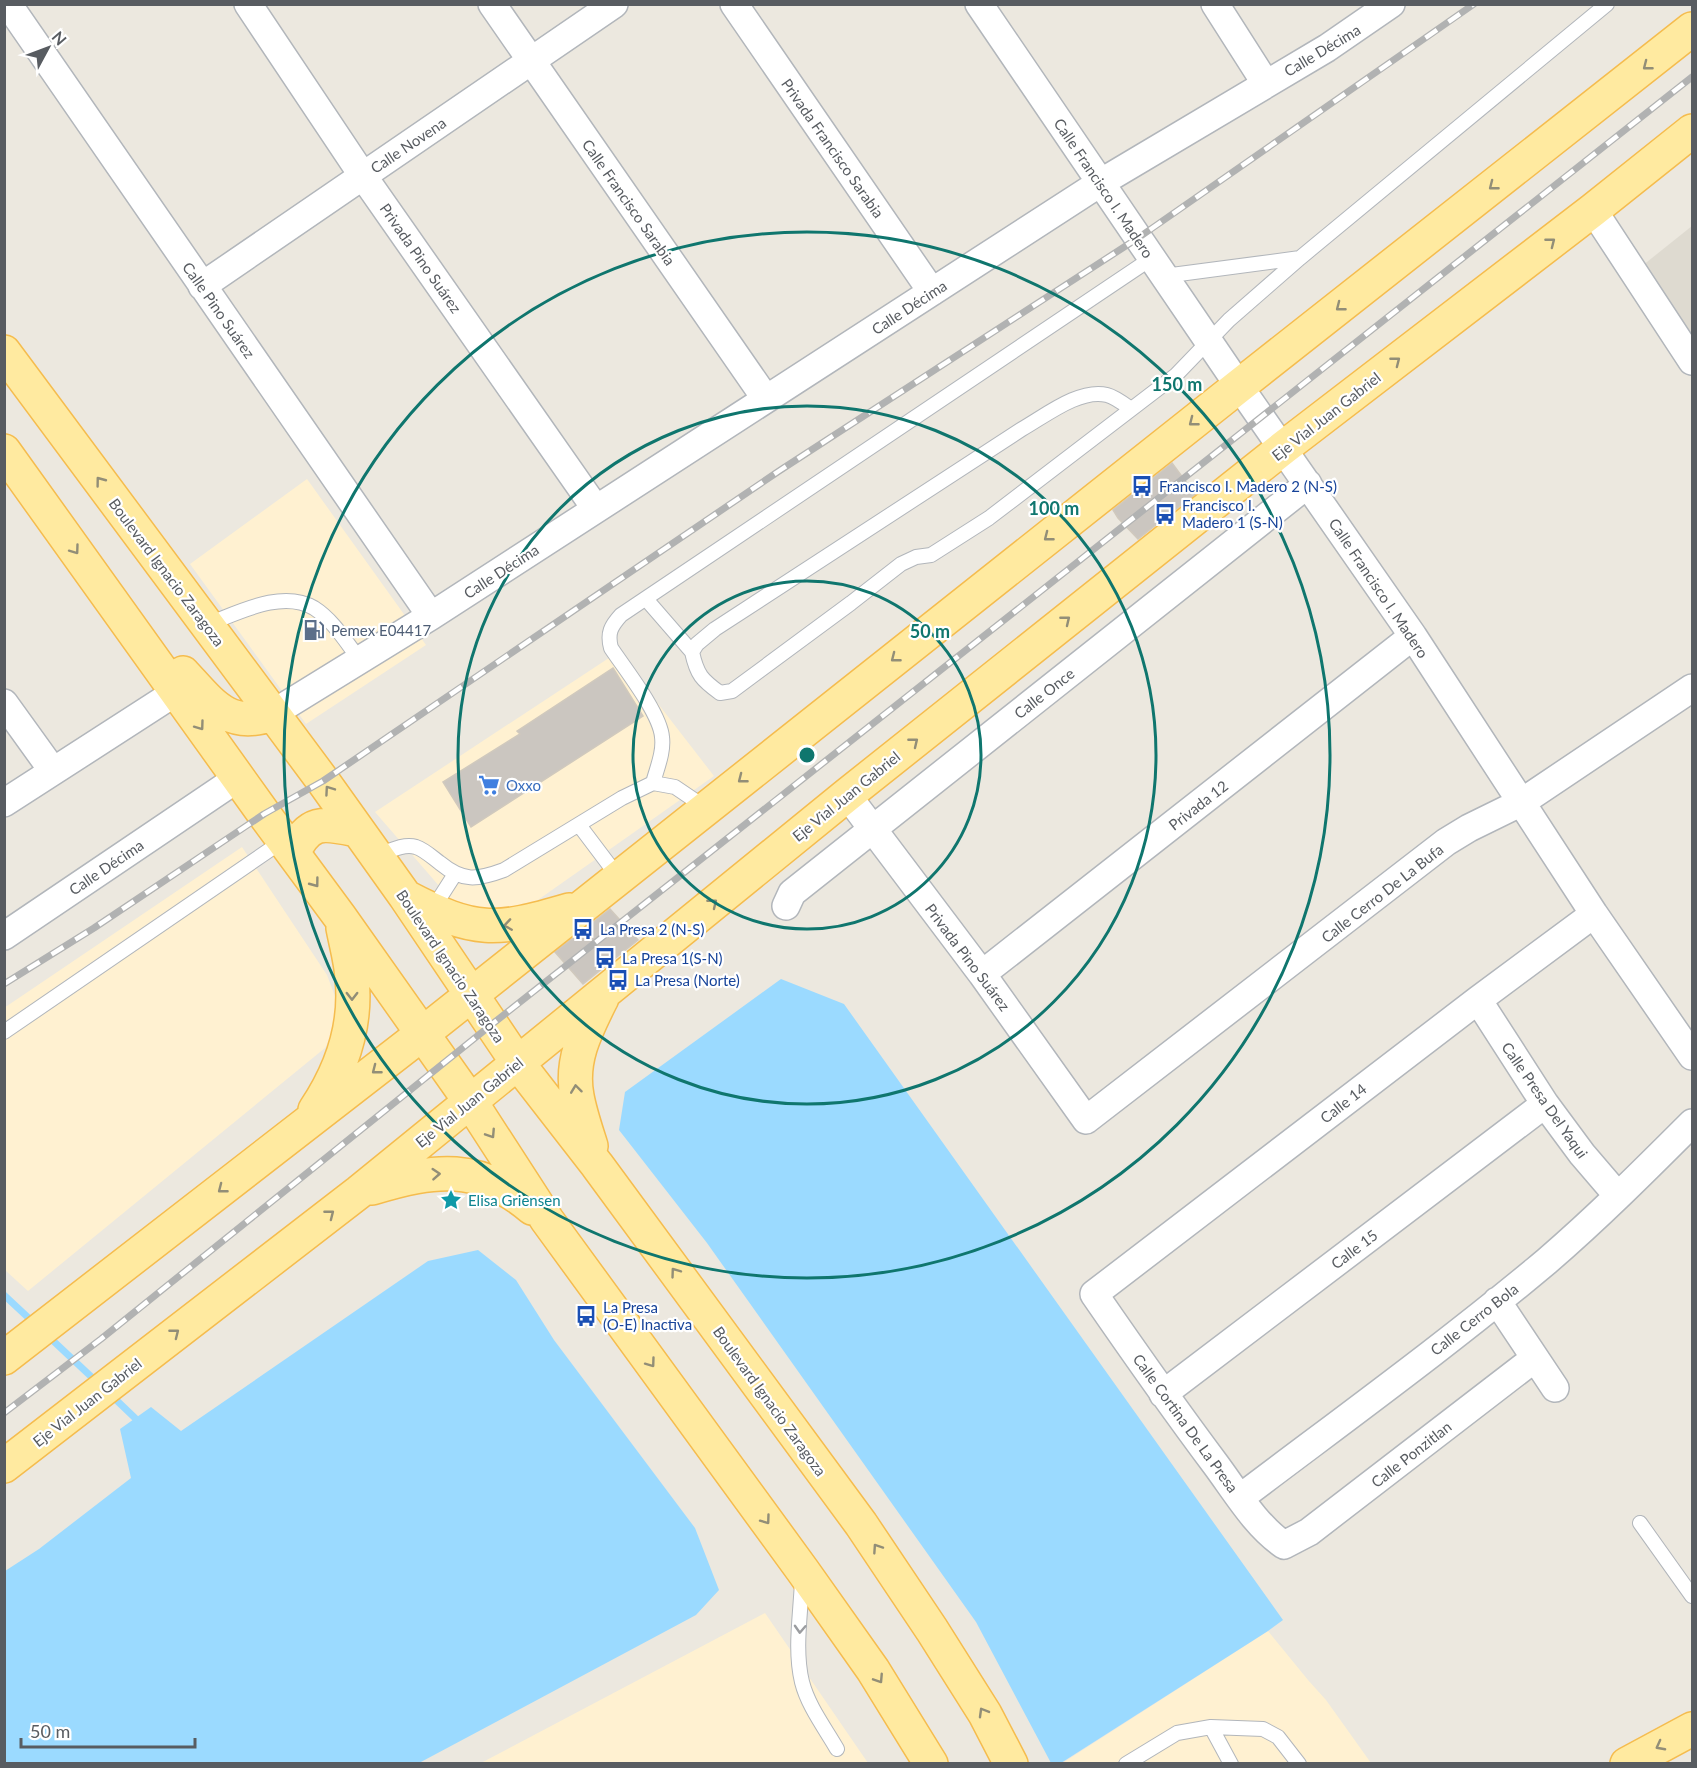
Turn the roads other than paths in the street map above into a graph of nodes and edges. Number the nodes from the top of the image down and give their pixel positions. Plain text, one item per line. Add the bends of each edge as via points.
1 (8, 4) edge
2 (248, 4) edge
3 (492, 4) edge
4 (614, 4) edge
5 (734, 4) edge
6 (979, 4) edge
7 (1215, 4) edge
8 (1391, 4) edge
9 (1607, 4) edge
10 (1692, 29) edge
11 (531, 61) junction
12 (1266, 84) junction
13 (1692, 131) edge
14 (363, 176) junction
15 (1100, 183) junction
16 (1593, 210) junction
17 (1300, 258) junction
18 (1158, 267) junction
19 (202, 286) junction
20 (932, 292) junction
21 (1208, 340) junction
22 (4, 352) edge
23 (1692, 361) edge
24 (1239, 386) junction
25 (766, 399) junction
26 (1131, 409) junction
27 (1283, 448) junction
28 (4, 451) edge
29 (1308, 484) junction
30 (596, 509) junction
31 (646, 598) junction
32 (431, 616) junction
33 (206, 625) junction
34 (134, 631) junction
35 (1413, 636) junction
36 (692, 652) junction
37 (360, 660) junction
38 (1692, 690) edge
39 (176, 692) junction
40 (4, 703) edge
41 (272, 714) junction
42 (53, 771) junction
43 (238, 778) junction
44 (653, 783) junction
45 (847, 795) junction
46 (1522, 802) junction
47 (4, 804) edge
48 (706, 808) junction
49 (579, 825) junction
50 (872, 829) junction
51 (357, 830) junction
52 (288, 847) junction
53 (376, 856) junction
54 (455, 874) junction
55 (619, 878) junction
56 (418, 903) junction
57 (585, 905) junction
58 (786, 906) dead end
59 (1593, 914) junction
60 (340, 917) junction
61 (4, 936) edge
62 (982, 974) junction
63 (606, 990) junction
64 (471, 994) junction
65 (1478, 1000) junction
66 (4, 1032) edge
67 (423, 1034) junction
68 (1690, 1049) edge
69 (517, 1062) junction
70 (470, 1101) junction
71 (1545, 1104) junction
72 (1086, 1120) joint
73 (1692, 1123) edge
74 (304, 1125) junction
75 (597, 1165) junction
76 (359, 1192) junction
77 (1618, 1196) junction
78 (547, 1220) junction
79 (1094, 1294) joint
80 (1497, 1301) junction
81 (17, 1348) edge
82 (1535, 1358) junction
83 (1555, 1388) dead end
84 (1163, 1394) junction
85 (4, 1466) edge
86 (1240, 1498) junction
87 (1640, 1523) dead end
88 (1284, 1545) joint
89 (803, 1571) junction
90 (1692, 1596) edge
91 (1211, 1727) junction
92 (1692, 1729) edge
93 (837, 1749) dead end
94 (931, 1764) edge
95 (1011, 1764) edge
96 (1126, 1764) edge
97 (1231, 1764) edge
98 (1299, 1764) edge
99 (1627, 1764) edge

1 - 19 street, Calle Pino Suárez
2 - 14 street, Privada Pino Suárez
3 - 11 street, Calle Francisco Sarabia
4 - 11 street, Calle Novena
5 - 20 street, Privada Francisco Sarabia
6 - 15 street, Calle Francisco I. Madero
7 - 12 street
8 - 12 street, Calle Décima via 1353,33
9 - 17 lane
10 -> 24 main road
11 - 14 street, Calle Novena
11 - 25 street, Calle Francisco Sarabia
12 - 15 street, Calle Décima
13 - 16 main road, Eje Vial Juan Gabriel
14 - 19 street, Calle Novena
14 - 30 street, Privada Pino Suárez
15 - 18 street, Calle Francisco I. Madero
15 - 20 street, Calle Décima
16 - 23 street
27 -> 16 main road, Eje Vial Juan Gabriel
17 - 18 lane
17 - 21 lane
18 - 21 street, Calle Francisco I. Madero
18 - 31 lane
19 - 32 street, Calle Pino Suárez
20 - 25 street, Calle Décima
21 - 24 street, Calle Francisco I. Madero
21 - 26 lane via 1176,375
33 -> 22 main road, Boulevard Ignacio Zaragoza
24 - 27 street, Calle Francisco I. Madero
24 -> 48 main road
25 - 30 street, Calle Décima
26 - 36 lane via 1109,395 1090,392 1073,400 980,455 715,629
26 - 36 lane via 989,518 931,555 901,564 732,691 720,693 705,682 696,670
27 - 29 street, Calle Francisco I. Madero
45 -> 27 main road, Eje Vial Juan Gabriel
28 -> 34 main road
29 - 35 street, Calle Francisco I. Madero
29 - 50 street, Calle Once
30 - 32 street, Calle Décima
31 - 36 lane
31 - 44 lane via 621,615 608,636 610,648 659,721 662,753
32 - 37 street, Calle Décima
33 - 37 lane via 268,603 291,601 313,608 333,624
33 - 41 main road, Boulevard Ignacio Zaragoza
34 - 39 main road
34 - 41 main road via 230,715 250,720
35 - 46 street, Calle Francisco I. Madero
35 - 62 street, Privada 12
37 - 41 street, Calle Décima
38 - 46 street, Calle Cerro De La Bufa
39 - 42 street
39 -> 43 main road
40 - 42 street
51 -> 41 main road, Boulevard Ignacio Zaragoza
42 - 47 street
43 - 52 main road
43 - 61 street, Calle Décima
44 - 48 lane via 675,787
44 - 49 lane
45 - 50 street, Privada Pino Suárez
63 -> 45 main road, Eje Vial Juan Gabriel
46 - 59 street, Calle Francisco I. Madero
46 - 72 street, Calle Cerro De La Bufa via 1446,842
48 - 55 main road
49 - 54 lane via 504,870 485,877 464,878
49 - 55 lane
50 - 58 street, Calle Once via 792,893
50 - 62 street, Privada Pino Suárez
51 - 52 main road via 322,825
51 - 53 main road, Boulevard Ignacio Zaragoza
52 -> 60 main road
52 - 66 lane
53 - 54 lane via 401,847 416,847
53 - 56 main road, Boulevard Ignacio Zaragoza
54 - 56 lane
55 - 57 main road
57 -> 56 main road via 497,927 452,919
56 - 64 main road, Boulevard Ignacio Zaragoza
57 - 64 main road
59 - 65 street, Calle 14
59 - 68 street, Calle Francisco I. Madero
60 - 67 main road
60 -> 74 main road via 352,978 350,1029 328,1090
62 - 72 street, Privada Pino Suárez
63 - 69 main road, Eje Vial Juan Gabriel
75 -> 63 main road via 577,1097 575,1075 578,1053
64 - 67 main road
64 - 69 main road, Boulevard Ignacio Zaragoza
65 - 71 street, Calle Presa Del Yaqui
65 - 79 street, Calle 14
67 - 70 main road
67 -> 74 main road
69 - 70 main road, Eje Vial Juan Gabriel
69 - 75 main road, Boulevard Ignacio Zaragoza
70 - 76 main road, Eje Vial Juan Gabriel
70 -> 78 main road
71 - 77 street, Calle Presa Del Yaqui
71 - 84 street, Calle 15
73 - 77 street, Calle Cerro Bola
74 -> 81 main road
95 -> 75 main road, Boulevard Ignacio Zaragoza via 944,1648 861,1524
76 -> 78 main road via 410,1176 472,1176 512,1191
85 -> 76 main road, Eje Vial Juan Gabriel
77 - 80 street, Calle Cerro Bola
78 -> 89 main road
79 - 84 street, Calle Cortina De La Presa
80 - 82 street
80 - 86 street, Calle Cerro Bola
82 - 83 street
82 - 88 street, Calle Ponzitlan via 1310,1532
84 - 86 street, Calle Cortina De La Presa
86 - 88 street, Calle Cortina De La Presa via 1272,1537
87 - 90 lane
89 -> 93 lane via 799,1645 802,1683
89 -> 94 main road via 873,1670
91 - 96 lane via 1177,1733
91 - 97 lane
91 - 98 lane via 1263,1730 1278,1737
92 -> 99 main road

